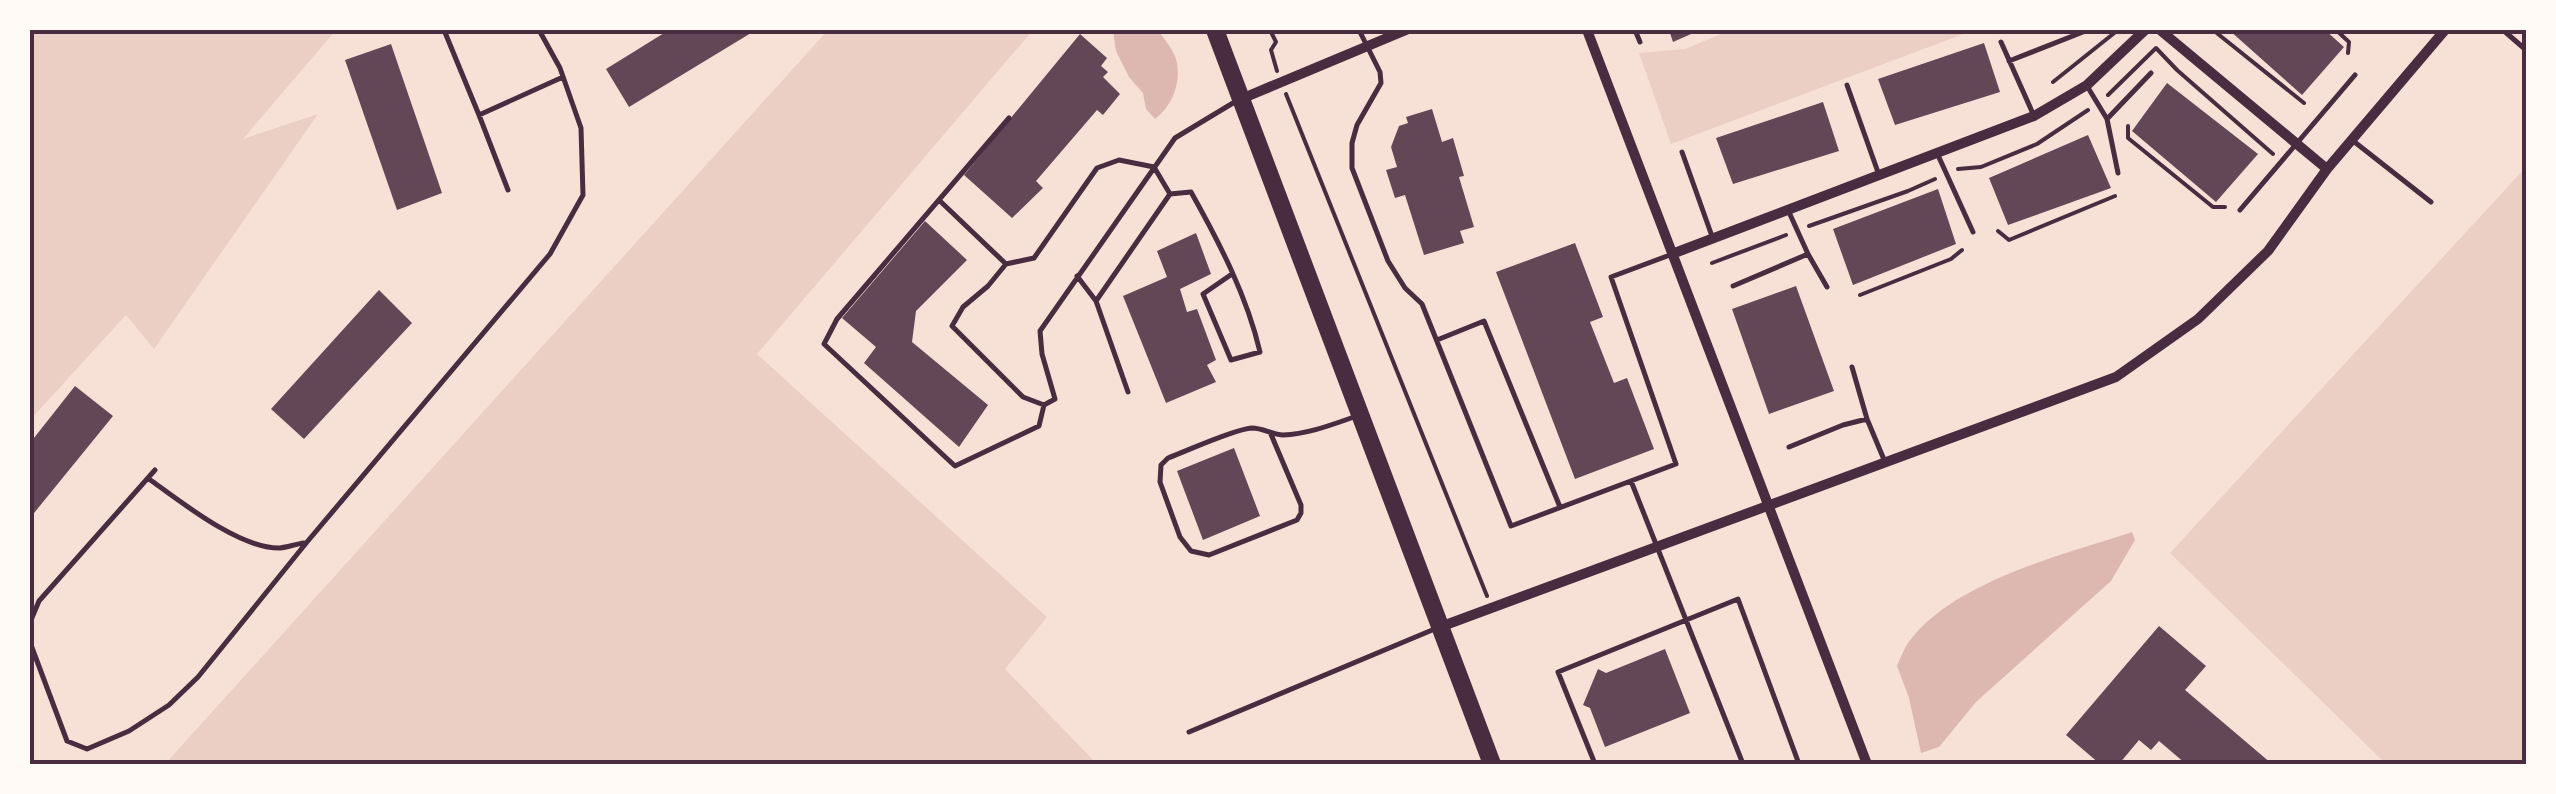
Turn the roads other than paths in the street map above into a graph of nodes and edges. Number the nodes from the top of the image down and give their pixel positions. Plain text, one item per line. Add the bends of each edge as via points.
1 (444, 30) edge
2 (539, 30) edge
3 (1215, 30) edge
4 (1360, 30) edge
5 (1406, 30) edge
6 (1587, 30) edge
7 (1635, 30) edge
8 (2088, 30) edge
9 (2144, 30) edge
10 (2160, 30) edge
11 (2445, 30) edge
12 (2503, 30) edge
13 (1640, 42) dead end
14 (2001, 42) dead end
15 (1366, 45) junction
16 (2526, 50) edge
17 (2009, 61) junction
18 (2151, 73) dead end
19 (2355, 75) dead end
20 (563, 77) junction
21 (1847, 85) dead end
22 (2086, 85) junction
23 (1241, 99) junction
24 (479, 115) junction
25 (2034, 116) junction
26 (1009, 118) dead end
27 (2107, 119) junction
28 (2352, 140) junction
29 (2298, 145) junction
30 (1682, 152) dead end
31 (1937, 153) junction
32 (1154, 167) junction
33 (2327, 169) junction
34 (2118, 173) dead end
35 (1880, 175) junction
36 (508, 190) dead end
37 (1170, 194) junction
38 (940, 200) junction
39 (2431, 202) dead end
40 (1788, 210) junction
41 (2240, 210) dead end
42 (1972, 232) dead end
43 (1713, 239) junction
44 (1672, 254) junction
45 (1808, 254) junction
46 (1006, 264) junction
47 (1232, 274) junction
48 (1077, 276) junction
49 (1733, 286) dead end
50 (1826, 287) dead end
51 (1096, 300) junction
52 (1437, 340) junction
53 (1852, 366) dead end
54 (1128, 392) dead end
55 (1044, 406) junction
56 (1361, 414) junction
57 (1867, 419) junction
58 (1270, 432) junction
59 (1789, 448) dead end
60 (1886, 462) junction
61 (155, 470) dead end
62 (148, 479) junction
63 (1631, 481) junction
64 (1768, 506) junction
65 (1560, 508) junction
66 (306, 542) junction
67 (1658, 547) junction
68 (1686, 619) junction
69 (1440, 627) junction
70 (1189, 732) dead end
71 (1492, 764) edge
72 (1595, 764) edge
73 (1743, 764) edge
74 (1799, 764) edge
75 (1867, 764) edge

1 - 24 lane
2 - 20 lane
3 - 23 main road
4 - 15 lane
5 - 15 street
6 - 44 street
7 - 13 lane
8 - 17 lane
9 - 22 street
10 - 29 street
11 - 28 street
12 - 16 lane
14 - 17 lane
15 - 23 street
15 - 52 lane via 1381,83 1357,125 1352,168 1388,260 1422,304
17 - 25 lane
18 - 27 lane
19 - 29 lane
20 - 24 lane
20 - 66 lane via 581,128 583,195 550,254
21 - 35 lane
22 - 25 street
22 - 27 lane
23 - 32 lane via 1174,138
23 - 56 main road
24 - 36 lane
25 - 31 street
26 - 38 lane
27 - 34 lane
28 - 33 street
28 - 39 lane
29 - 33 street
29 - 41 lane
30 - 43 lane
31 - 35 street
31 - 42 lane
32 - 37 lane
32 - 46 lane via 1119,160 1097,168 1034,258
32 - 48 lane
33 - 60 street via 2268,251 2198,319 2116,377
35 - 40 street
37 - 47 lane via 1191,192
37 - 51 lane
38 - 46 lane
38 - 55 lane via 837,319 824,344 955,466 1039,426
40 - 43 street
40 - 45 lane
43 - 44 street
44 - 63 lane via 1610,277 1676,464
44 - 64 street
45 - 49 lane
45 - 50 lane
46 - 55 lane via 952,326 1024,397
47 - 47 lane via 1260,352 1231,360 1204,294
48 - 51 lane
48 - 55 lane via 1040,331 1056,399
51 - 54 lane
52 - 65 lane via 1511,526
52 - 65 lane via 1484,321
53 - 57 lane
56 - 58 lane via 1318,430
56 - 69 main road
57 - 59 lane
57 - 60 lane
58 - 58 lane via 1243,430 1162,465 1160,482 1191,550 1209,555 1296,520 1301,505
60 - 64 street
61 - 62 lane
62 - 66 lane via 249,542 280,548
62 - 66 lane via 40,600 31,620 31,645 68,741 87,749 130,732 169,705
63 - 65 lane
63 - 67 lane
64 - 67 street
64 - 75 street
67 - 68 lane
67 - 69 street
68 - 72 lane via 1558,672
68 - 73 lane
68 - 74 lane via 1738,598
69 - 70 lane
69 - 71 main road

